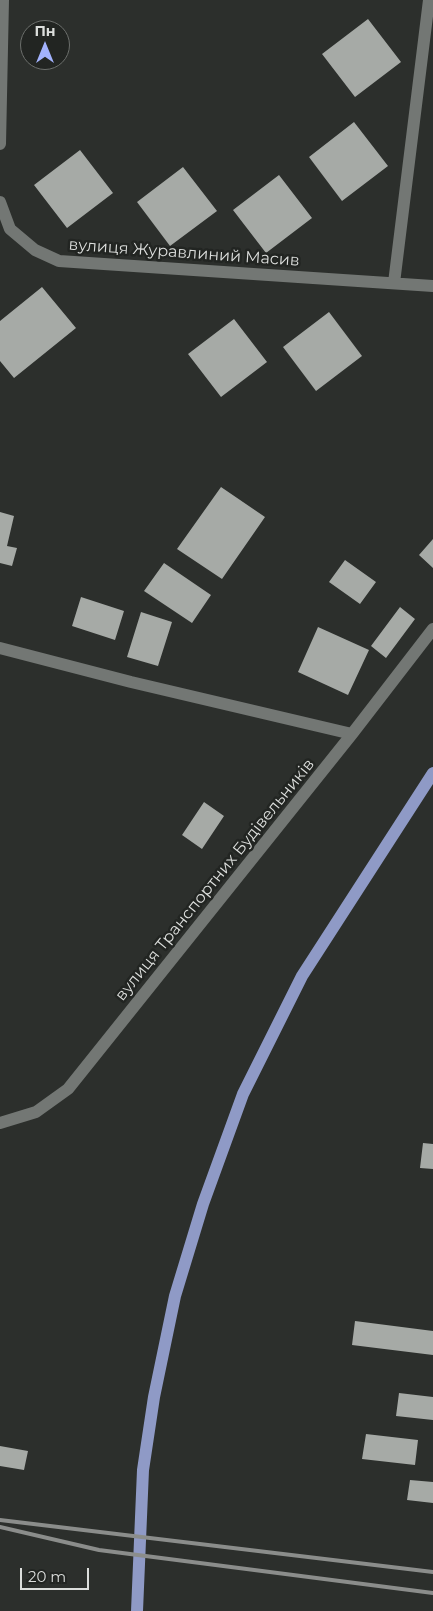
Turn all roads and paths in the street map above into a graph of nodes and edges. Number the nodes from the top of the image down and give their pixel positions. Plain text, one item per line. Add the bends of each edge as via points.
1 (3, 0) edge
2 (429, 0) edge
3 (0, 144) edge
4 (0, 202) edge
5 (394, 283) junction
6 (433, 286) edge
7 (433, 629) edge
8 (0, 648) edge
9 (352, 734) junction
10 (433, 773) edge
11 (0, 1123) edge
12 (137, 1611) edge

1 - 3 street
2 - 5 street
4 - 5 street, вулиця Журавлиний Масив via 10,229 35,250 59,261
5 - 6 street, вулиця Журавлиний Масив
7 - 9 street, вулиця Транспортних Будівельників
8 - 9 street
9 - 11 street, вулиця Транспортних Будівельників via 68,1088 36,1112
10 - 12 main road via 302,976 243,1094 203,1204 175,1296 154,1398 143,1470

